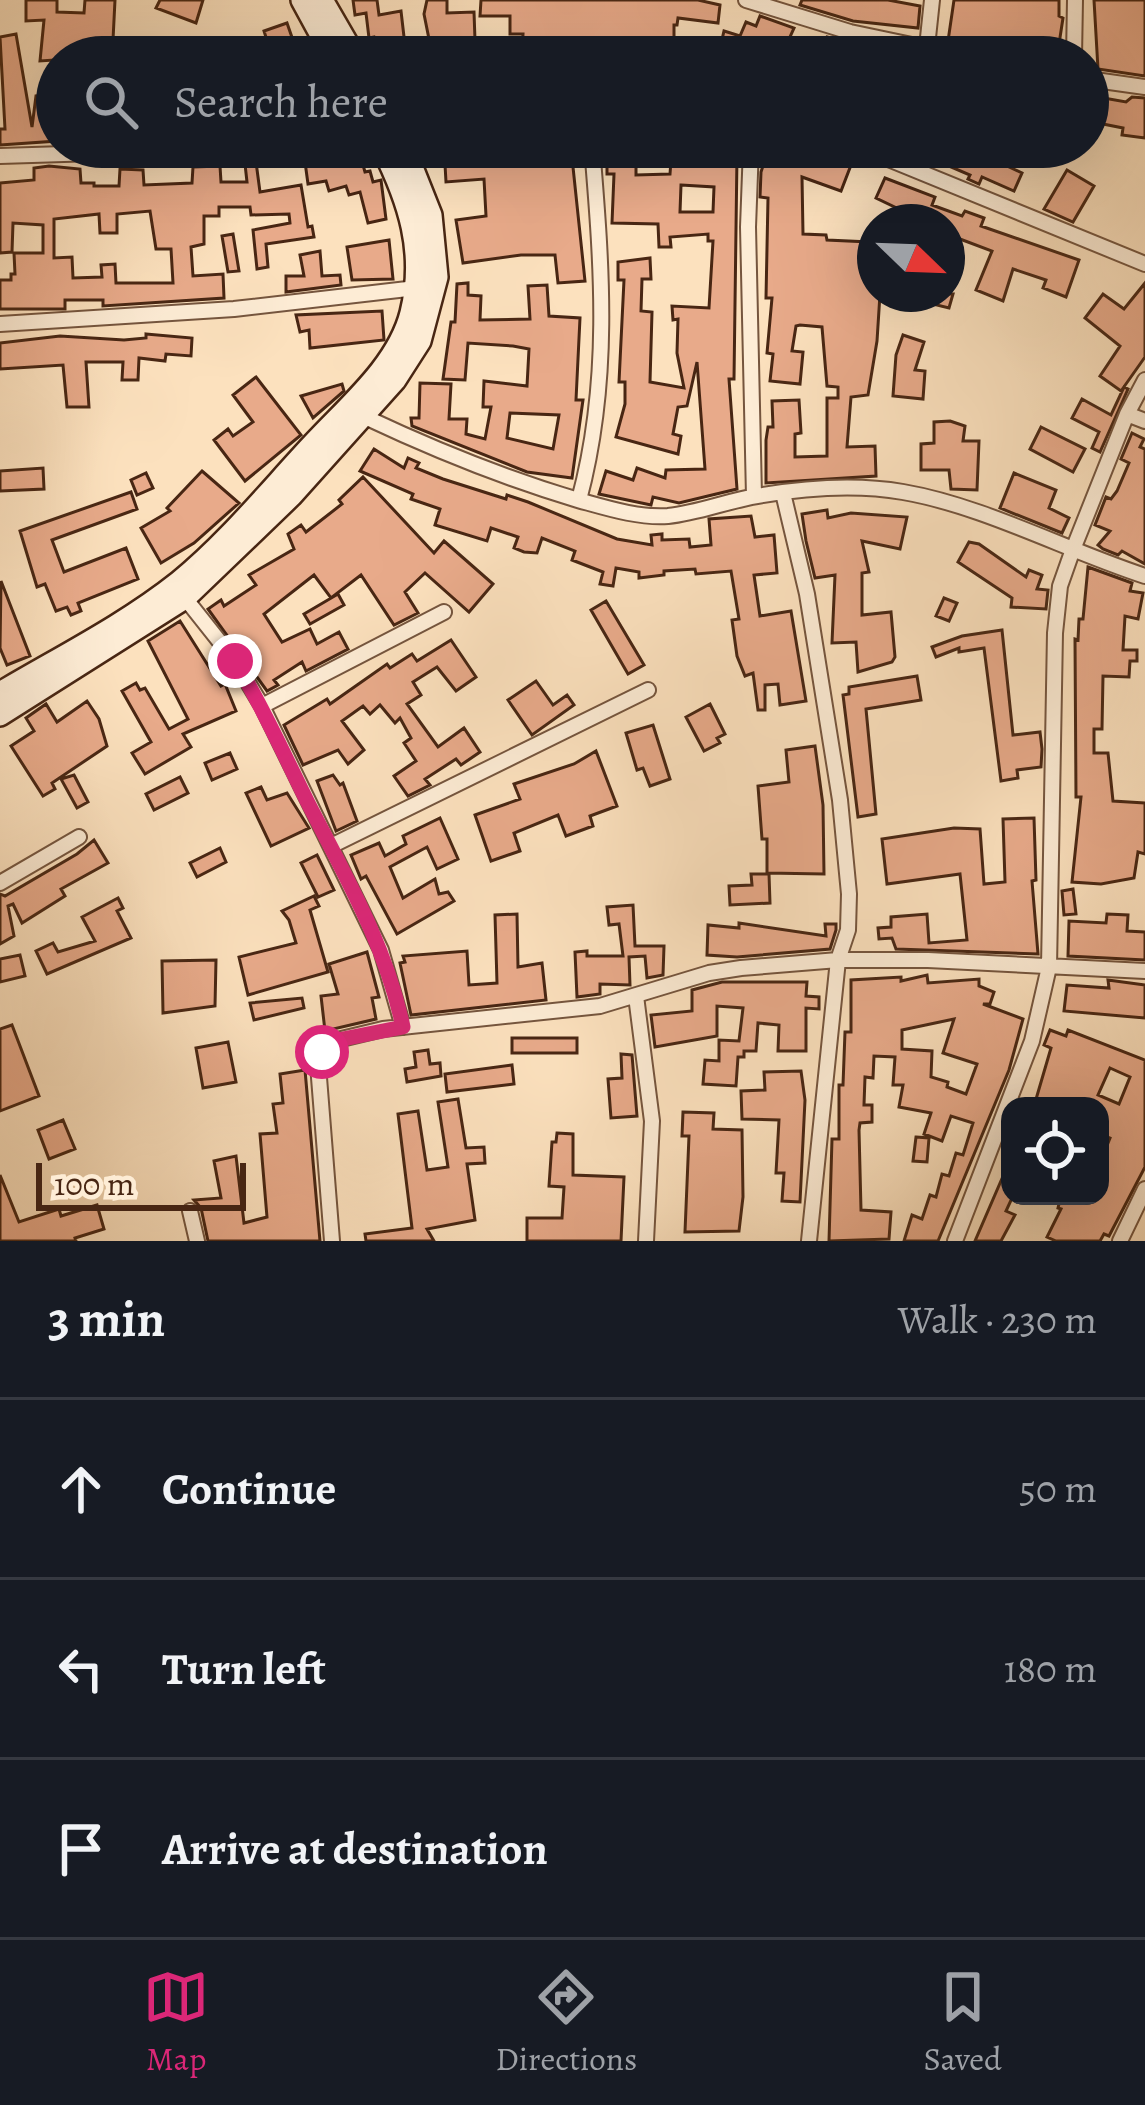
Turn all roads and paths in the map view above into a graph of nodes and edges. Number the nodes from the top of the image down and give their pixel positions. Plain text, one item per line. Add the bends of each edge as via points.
1 (302, 0) edge
2 (322, 0) edge
3 (746, 0) edge
4 (932, 0) edge
5 (1075, 0) edge
6 (322, 36) edge
7 (343, 36) edge
8 (872, 36) edge
9 (928, 36) edge
10 (1074, 36) edge
11 (1109, 82) edge
12 (1145, 87) edge
13 (36, 155) edge
14 (0, 156) edge
15 (393, 168) edge
16 (411, 168) edge
17 (594, 168) edge
18 (750, 168) edge
19 (911, 168) edge
20 (1138, 261) edge
21 (416, 288) junction
22 (0, 324) edge
23 (1145, 380) edge
24 (1127, 414) junction
25 (365, 418) junction
26 (1145, 421) edge
27 (330, 440) junction
28 (783, 493) junction
29 (754, 496) junction
30 (579, 500) junction
31 (1072, 552) junction
32 (1145, 576) edge
33 (185, 598) junction
34 (444, 612) dead end
35 (648, 690) dead end
36 (0, 693) edge
37 (262, 706) junction
38 (0, 715) edge
39 (79, 837) dead end
40 (332, 846) junction
41 (0, 883) edge
42 (838, 960) junction
43 (1049, 967) junction
44 (1145, 970) edge
45 (636, 996) junction
46 (403, 1027) junction
47 (1145, 1189) edge
48 (190, 1211) dead end
49 (197, 1241) edge
50 (332, 1241) edge
51 (646, 1241) edge
52 (809, 1241) edge
53 (955, 1241) edge
54 (1120, 1241) edge

1 - 6 main road
2 - 7 main road
3 - 8 street
4 - 9 street
5 - 10 street
11 - 12 street
13 - 14 street
15 - 21 main road via 414,222
16 - 25 main road via 435,236 435,296 421,341
17 - 30 street via 603,370
18 - 29 street
19 - 20 street
21 - 22 street
21 - 27 main road via 403,335
23 - 24 street
24 - 26 street
24 - 31 street
25 - 27 main road
25 - 30 street
27 - 33 main road
27 - 36 main road via 182,580
28 - 29 street
28 - 31 street via 902,492 986,514
28 - 42 street via 829,717 849,894
29 - 30 street via 665,516
31 - 32 street
31 - 43 street via 1055,633
33 - 37 street
33 - 38 main road
34 - 37 street
35 - 40 street
37 - 40 street
39 - 41 street
40 - 46 street via 381,950
42 - 43 street
42 - 45 street via 725,970
42 - 52 street
43 - 44 street
43 - 53 street via 1032,1041
45 - 46 street
45 - 51 street via 652,1121
46 - 50 street via 333,1041 322,1052
47 - 54 street
48 - 49 street

